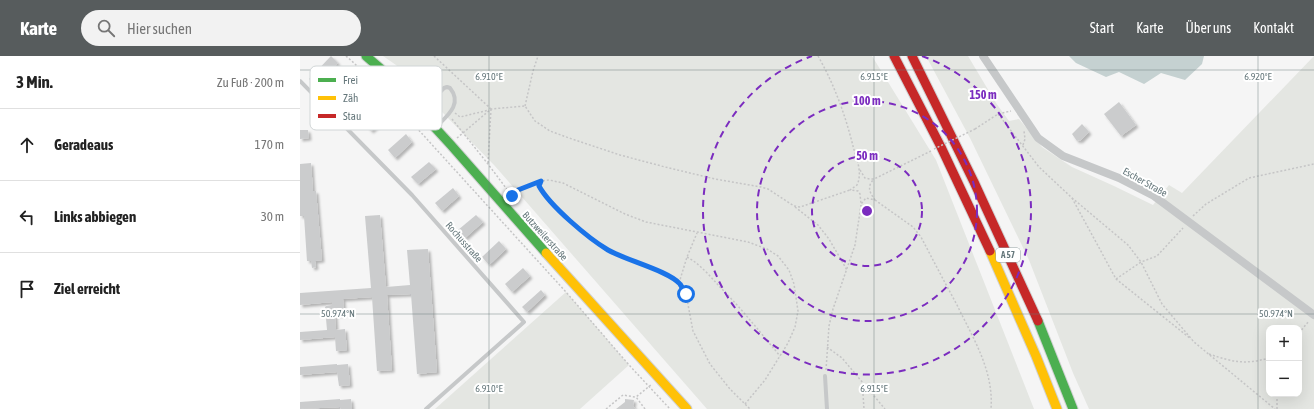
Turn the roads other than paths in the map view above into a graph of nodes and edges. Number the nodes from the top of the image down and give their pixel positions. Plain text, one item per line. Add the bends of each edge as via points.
1 (366, 56) edge
2 (894, 56) edge
3 (912, 56) edge
4 (983, 56) edge
5 (378, 66) edge
6 (300, 81) edge
7 (442, 90) edge
8 (310, 91) edge
9 (442, 121) edge
10 (348, 130) edge
11 (437, 130) edge
12 (1312, 317) edge
13 (825, 376) road end
14 (1064, 385) junction
15 (426, 409) edge
16 (689, 409) edge
17 (827, 409) edge
18 (1057, 409) edge
19 (1073, 409) edge
20 (1078, 409) edge

1 - 5 main road, Butzweilerstraße
2 - 18 main road, A 57 via 961,186
3 - 14 main road, A 57 via 1009,255
4 - 12 street, Escher Straße via 1038,138 1063,156 1119,178 1154,196
6 - 8 lane, Rochusstraße
7 - 9 lane via 450,88 455,102 452,110
10 - 15 lane, Rochusstraße via 412,195 524,322
11 - 16 main road, Butzweilerstraße via 568,282
13 - 17 lane
14 - 19 main road, A 57
14 - 20 main road

